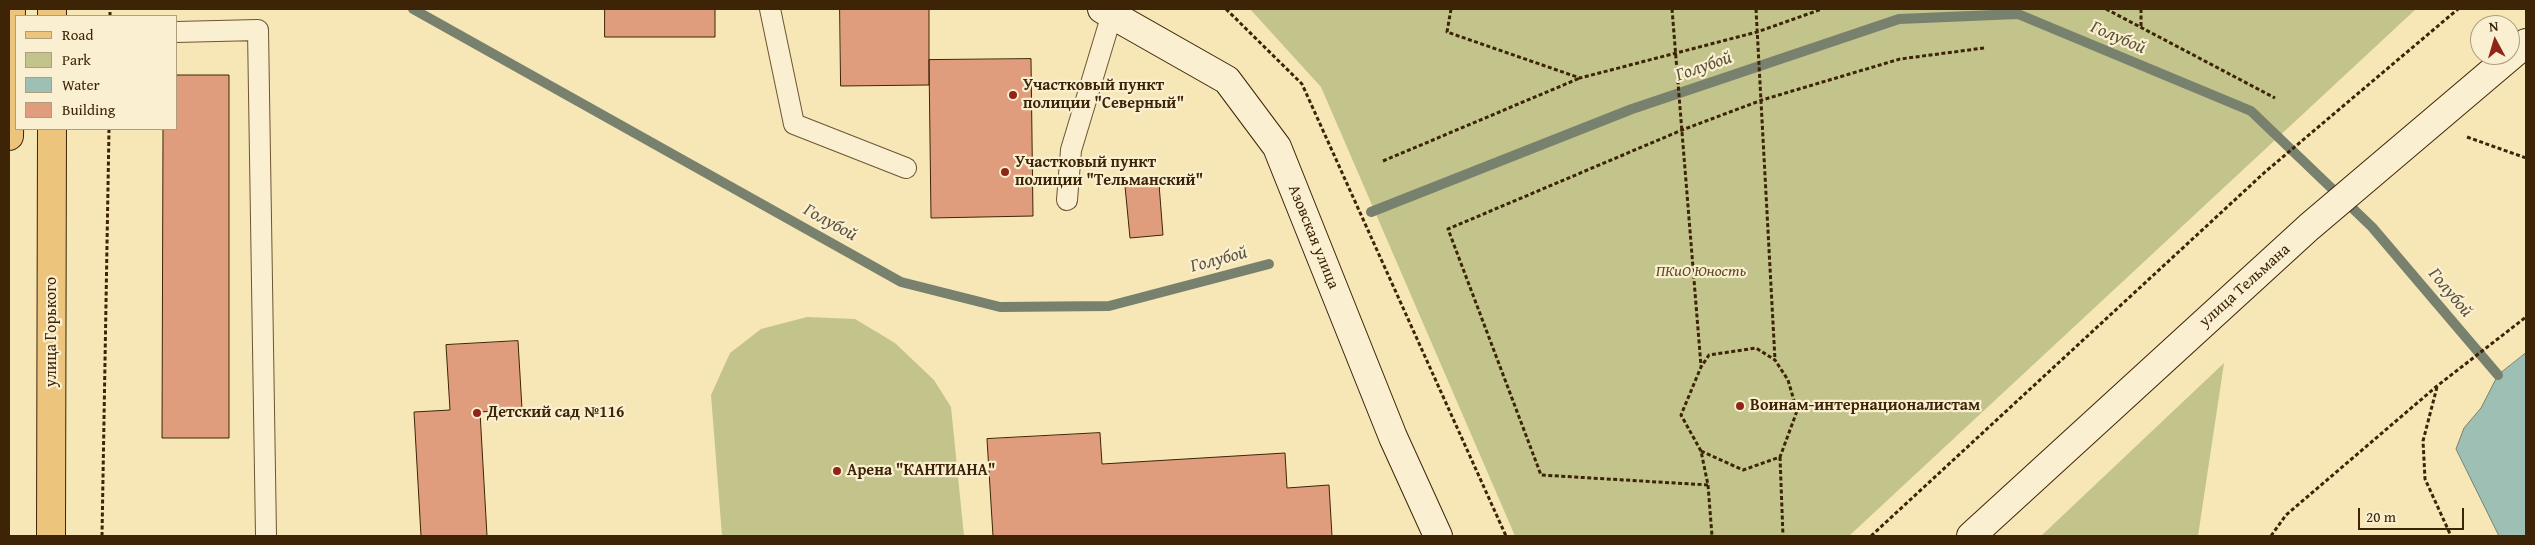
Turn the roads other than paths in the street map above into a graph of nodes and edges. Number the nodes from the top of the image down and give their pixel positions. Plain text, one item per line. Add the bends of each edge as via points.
1 (10, 9) edge
2 (770, 9) edge
3 (1107, 12) edge
4 (178, 32) edge
5 (2526, 43) edge
6 (52, 130) edge
7 (9, 136) edge
8 (906, 168) dead end
9 (1067, 200) dead end
10 (51, 536) edge
11 (266, 536) edge
12 (1438, 536) edge
13 (1971, 536) edge

1 - 7 main road
2 - 8 lane via 794,124
3 - 9 lane via 1070,150
3 - 12 main road, Азовская улица via 1227,80 1276,147 1393,437
4 - 11 lane via 258,30
5 - 13 main road, улица Тельмана via 2309,227
6 - 10 main road, улица Горького

